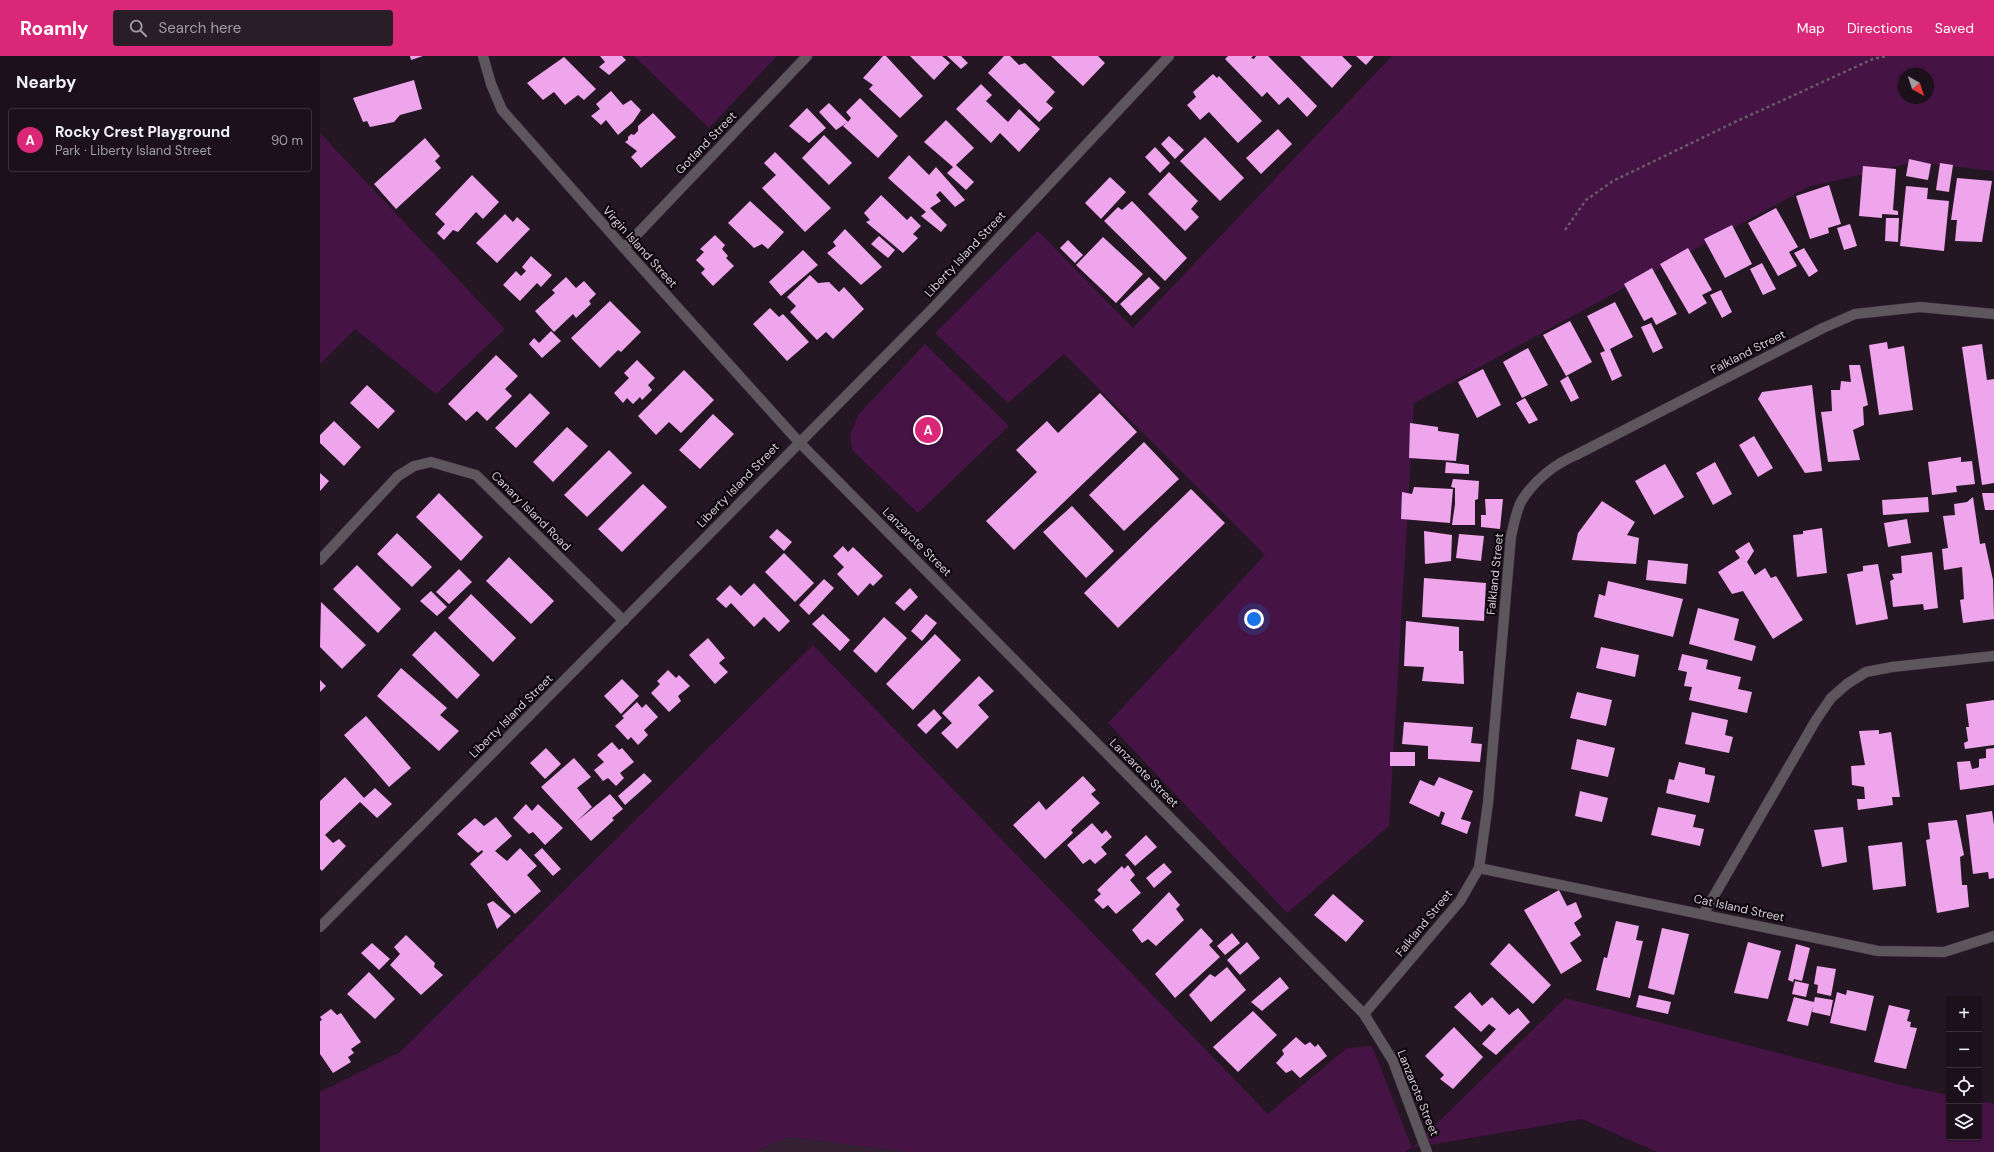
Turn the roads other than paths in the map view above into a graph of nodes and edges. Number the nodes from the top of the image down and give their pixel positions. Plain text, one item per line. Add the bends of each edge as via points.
1 (483, 56) edge
2 (807, 56) edge
3 (1169, 56) edge
4 (624, 248) junction
5 (1994, 314) edge
6 (799, 442) junction
7 (320, 560) edge
8 (624, 621) junction
9 (1994, 656) edge
10 (1479, 868) junction
11 (1704, 914) junction
12 (320, 927) edge
13 (1994, 936) edge
14 (1364, 1014) junction
15 (1427, 1152) edge

1 - 4 street, Virgin Island Street via 502,110
2 - 4 street, Gotland Street
3 - 6 street, Liberty Island Street via 936,305
4 - 6 street, Virgin Island Street
5 - 10 street, Falkland Street via 1920,307 1855,314 1560,462 1539,479 1522,501 1511,536 1488,804
6 - 8 street, Liberty Island Street
6 - 14 street, Lanzarote Street
7 - 8 street, Canary Island Road via 398,476 414,466 432,462 476,475
8 - 12 street, Liberty Island Street
9 - 11 street via 1866,672 1831,698
10 - 11 street, Cat Island Street
10 - 14 street, Falkland Street via 1460,901
11 - 13 street, Cat Island Street via 1878,951 1944,952
14 - 15 street, Lanzarote Street via 1393,1061

